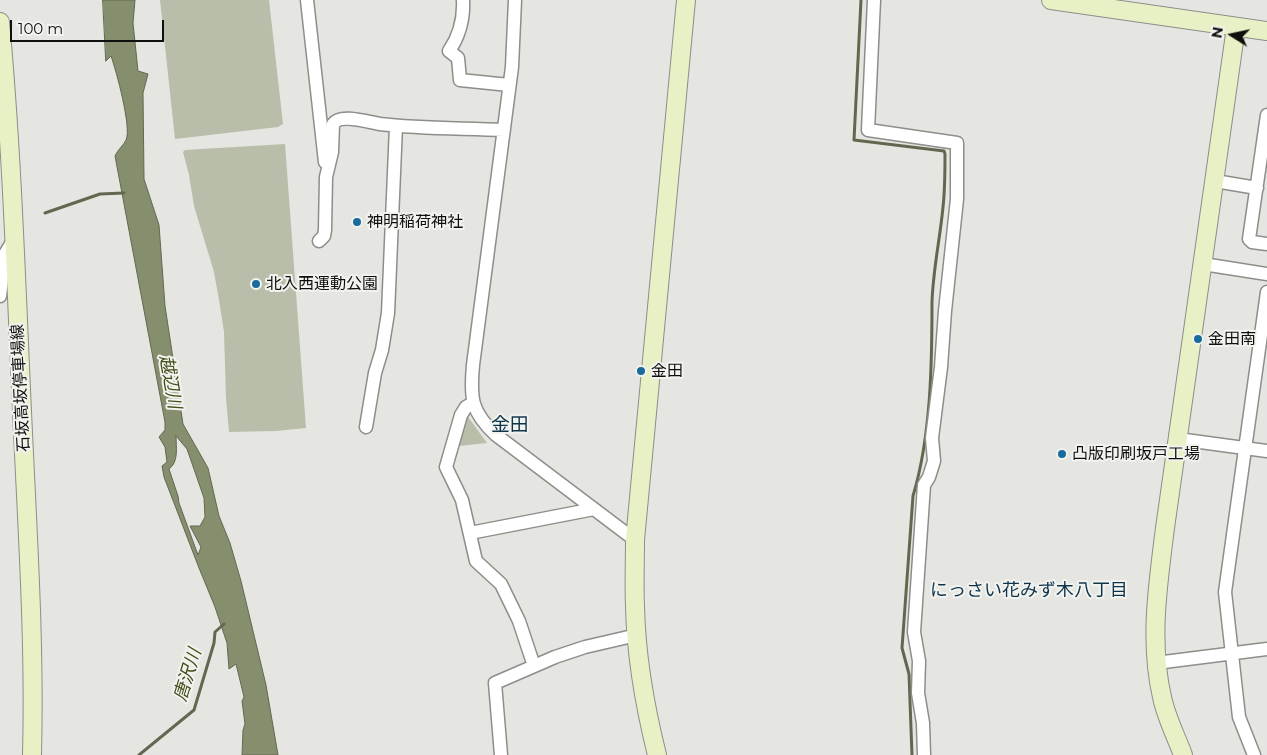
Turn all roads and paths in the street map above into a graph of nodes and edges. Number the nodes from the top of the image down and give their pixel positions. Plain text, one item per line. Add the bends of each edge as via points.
1 (307, 0) edge
2 (464, 0) edge
3 (515, 0) edge
4 (686, 0) edge
5 (874, 0) edge
6 (1051, 0) edge
7 (1166, 8) edge
8 (0, 22) edge
9 (1236, 27) junction
10 (1267, 32) edge
11 (509, 85) junction
12 (1267, 115) edge
13 (0, 118) edge
14 (396, 126) junction
15 (504, 130) junction
16 (326, 177) junction
17 (1215, 181) junction
18 (1257, 188) junction
19 (14, 233) junction
20 (319, 241) dead end
21 (1267, 244) edge
22 (1204, 264) junction
23 (1267, 274) edge
24 (1267, 292) edge
25 (0, 296) edge
26 (473, 403) junction
27 (366, 427) dead end
28 (1178, 439) junction
29 (1246, 448) junction
30 (1267, 451) edge
31 (594, 509) junction
32 (470, 532) junction
33 (635, 540) junction
34 (637, 634) junction
35 (1267, 648) edge
36 (1233, 652) junction
37 (1156, 663) junction
38 (534, 666) junction
39 (32, 755) edge
40 (501, 755) edge
41 (657, 755) edge
42 (924, 755) edge
43 (1183, 755) edge
44 (1254, 755) edge

1 - 16 street
2 - 11 street via 462,21 449,51 458,58 460,80
3 - 11 street
4 - 33 street
5 - 42 street via 868,130 957,143 957,198 942,367 932,438 934,461 924,485 914,632 919,660 918,693
6 - 7 street
7 - 9 street
8 - 19 street, 石坂高坂停車場線
9 - 10 street
9 - 17 street
11 - 15 street
12 - 18 street
13 - 19 street via 6,197
14 - 15 street
14 - 16 street via 344,118 335,121
14 - 27 street via 388,313
15 - 26 street via 473,366
16 - 20 street via 325,230
17 - 18 street
17 - 22 street
18 - 21 street via 1250,239
19 - 25 street via 5,254
19 - 39 street, 石坂高坂停車場線 via 30,599
22 - 23 street
22 - 28 street
24 - 29 street
26 - 31 street via 480,418 496,435
26 - 32 street via 461,415 446,467 462,500
28 - 29 street
28 - 37 street via 1158,581
29 - 30 street
29 - 36 street via 1225,592
31 - 32 street
31 - 33 street
32 - 38 street via 476,561 501,584 519,621
33 - 34 street
34 - 38 street via 585,647
34 - 41 street
35 - 36 street
36 - 37 street
36 - 44 street via 1239,717
37 - 43 street via 1162,699
38 - 40 street via 495,683

